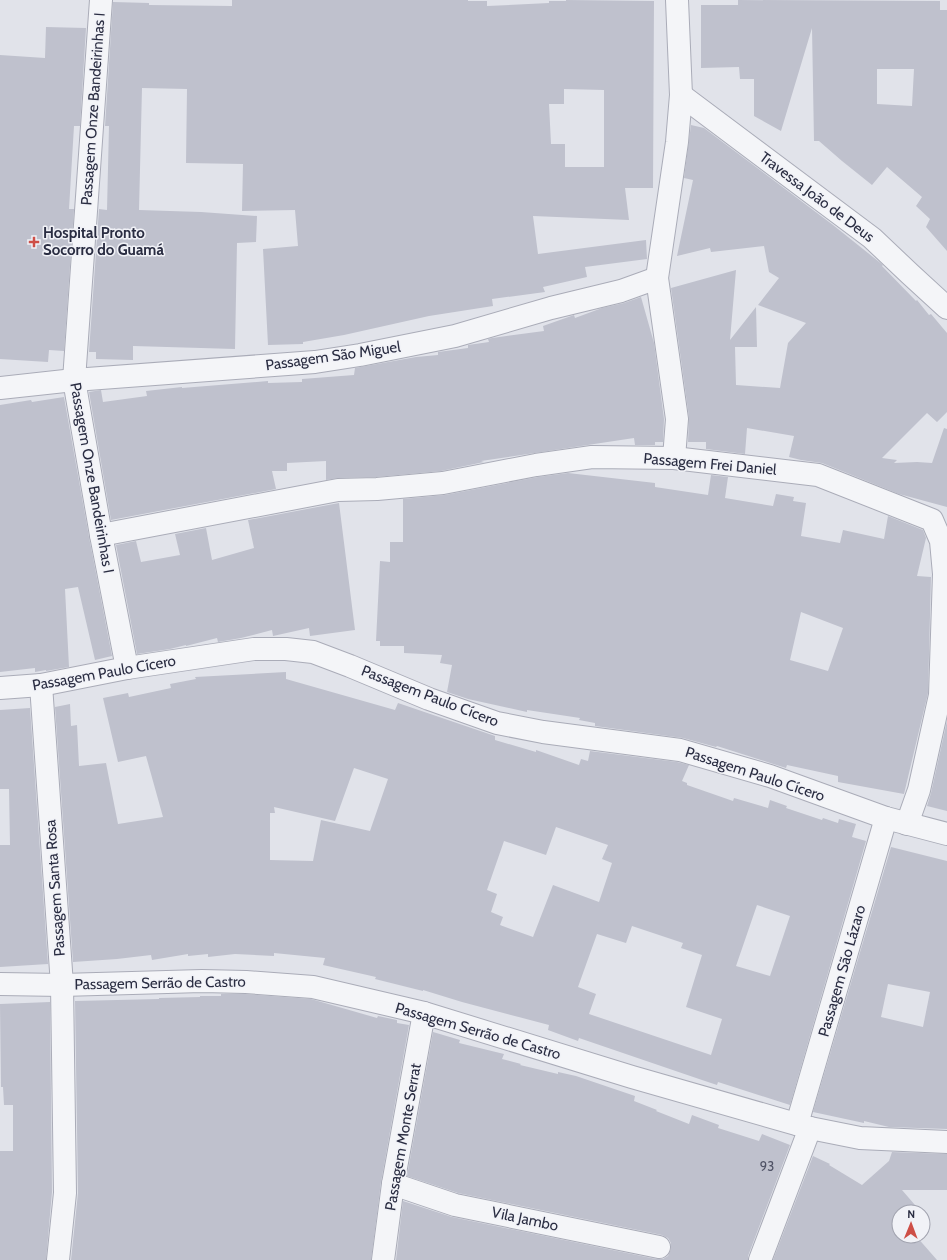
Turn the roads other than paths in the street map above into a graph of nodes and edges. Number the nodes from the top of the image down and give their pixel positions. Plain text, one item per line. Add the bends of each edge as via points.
1 (101, 0) edge
2 (677, 0) edge
3 (681, 95) junction
4 (657, 278) junction
5 (947, 308) edge
6 (74, 380) junction
7 (0, 388) edge
8 (674, 458) junction
9 (101, 535) junction
10 (127, 668) junction
11 (41, 685) junction
12 (0, 688) edge
13 (886, 818) junction
14 (907, 824) junction
15 (947, 834) edge
16 (0, 984) edge
17 (62, 984) junction
18 (424, 1014) junction
19 (803, 1126) junction
20 (947, 1142) edge
21 (393, 1184) junction
22 (659, 1247) dead end
23 (58, 1260) edge
24 (383, 1260) edge
25 (760, 1260) edge

1 - 6 street, Passagem Onze Bandeirinhas I
2 - 3 street
3 - 4 street via 677,142
3 - 5 street, Travessa João de Deus via 872,238
4 - 6 street, Passagem São Miguel via 621,291 455,336 360,355 315,362
4 - 8 street via 677,419
6 - 7 street, Passagem São Miguel
6 - 9 street, Passagem Onze Bandeirinhas I
8 - 9 street, Passagem Frei Daniel via 592,457 444,483 338,490
8 - 14 street, Passagem Frei Daniel via 818,475 932,520 941,541 944,574 940,694 919,790
9 - 10 street, Passagem Onze Bandeirinhas I
10 - 11 street, Passagem Paulo Cícero
10 - 13 street, Passagem Paulo Cícero via 254,649 313,652 429,699 497,723 544,732 680,750 770,776
11 - 12 street, Passagem Paulo Cícero
11 - 17 street, Passagem Santa Rosa
13 - 14 street, Passagem Paulo Cícero
13 - 19 street, Passagem São Lázaro
14 - 15 street, Passagem Paulo Cícero
16 - 17 street, Passagem Serrão de Castro
17 - 18 street, Passagem Serrão de Castro via 202,981 281,983 313,987
17 - 23 street, Passagem Santa Rosa via 65,1193
18 - 19 street, Passagem Serrão de Castro
18 - 21 street, Passagem Monte Serrat
19 - 20 street, Passagem Serrão de Castro via 860,1138
19 - 25 street, Passagem São Lázaro
21 - 22 street, Vila Jambo via 455,1205
21 - 24 street, Passagem Monte Serrat

